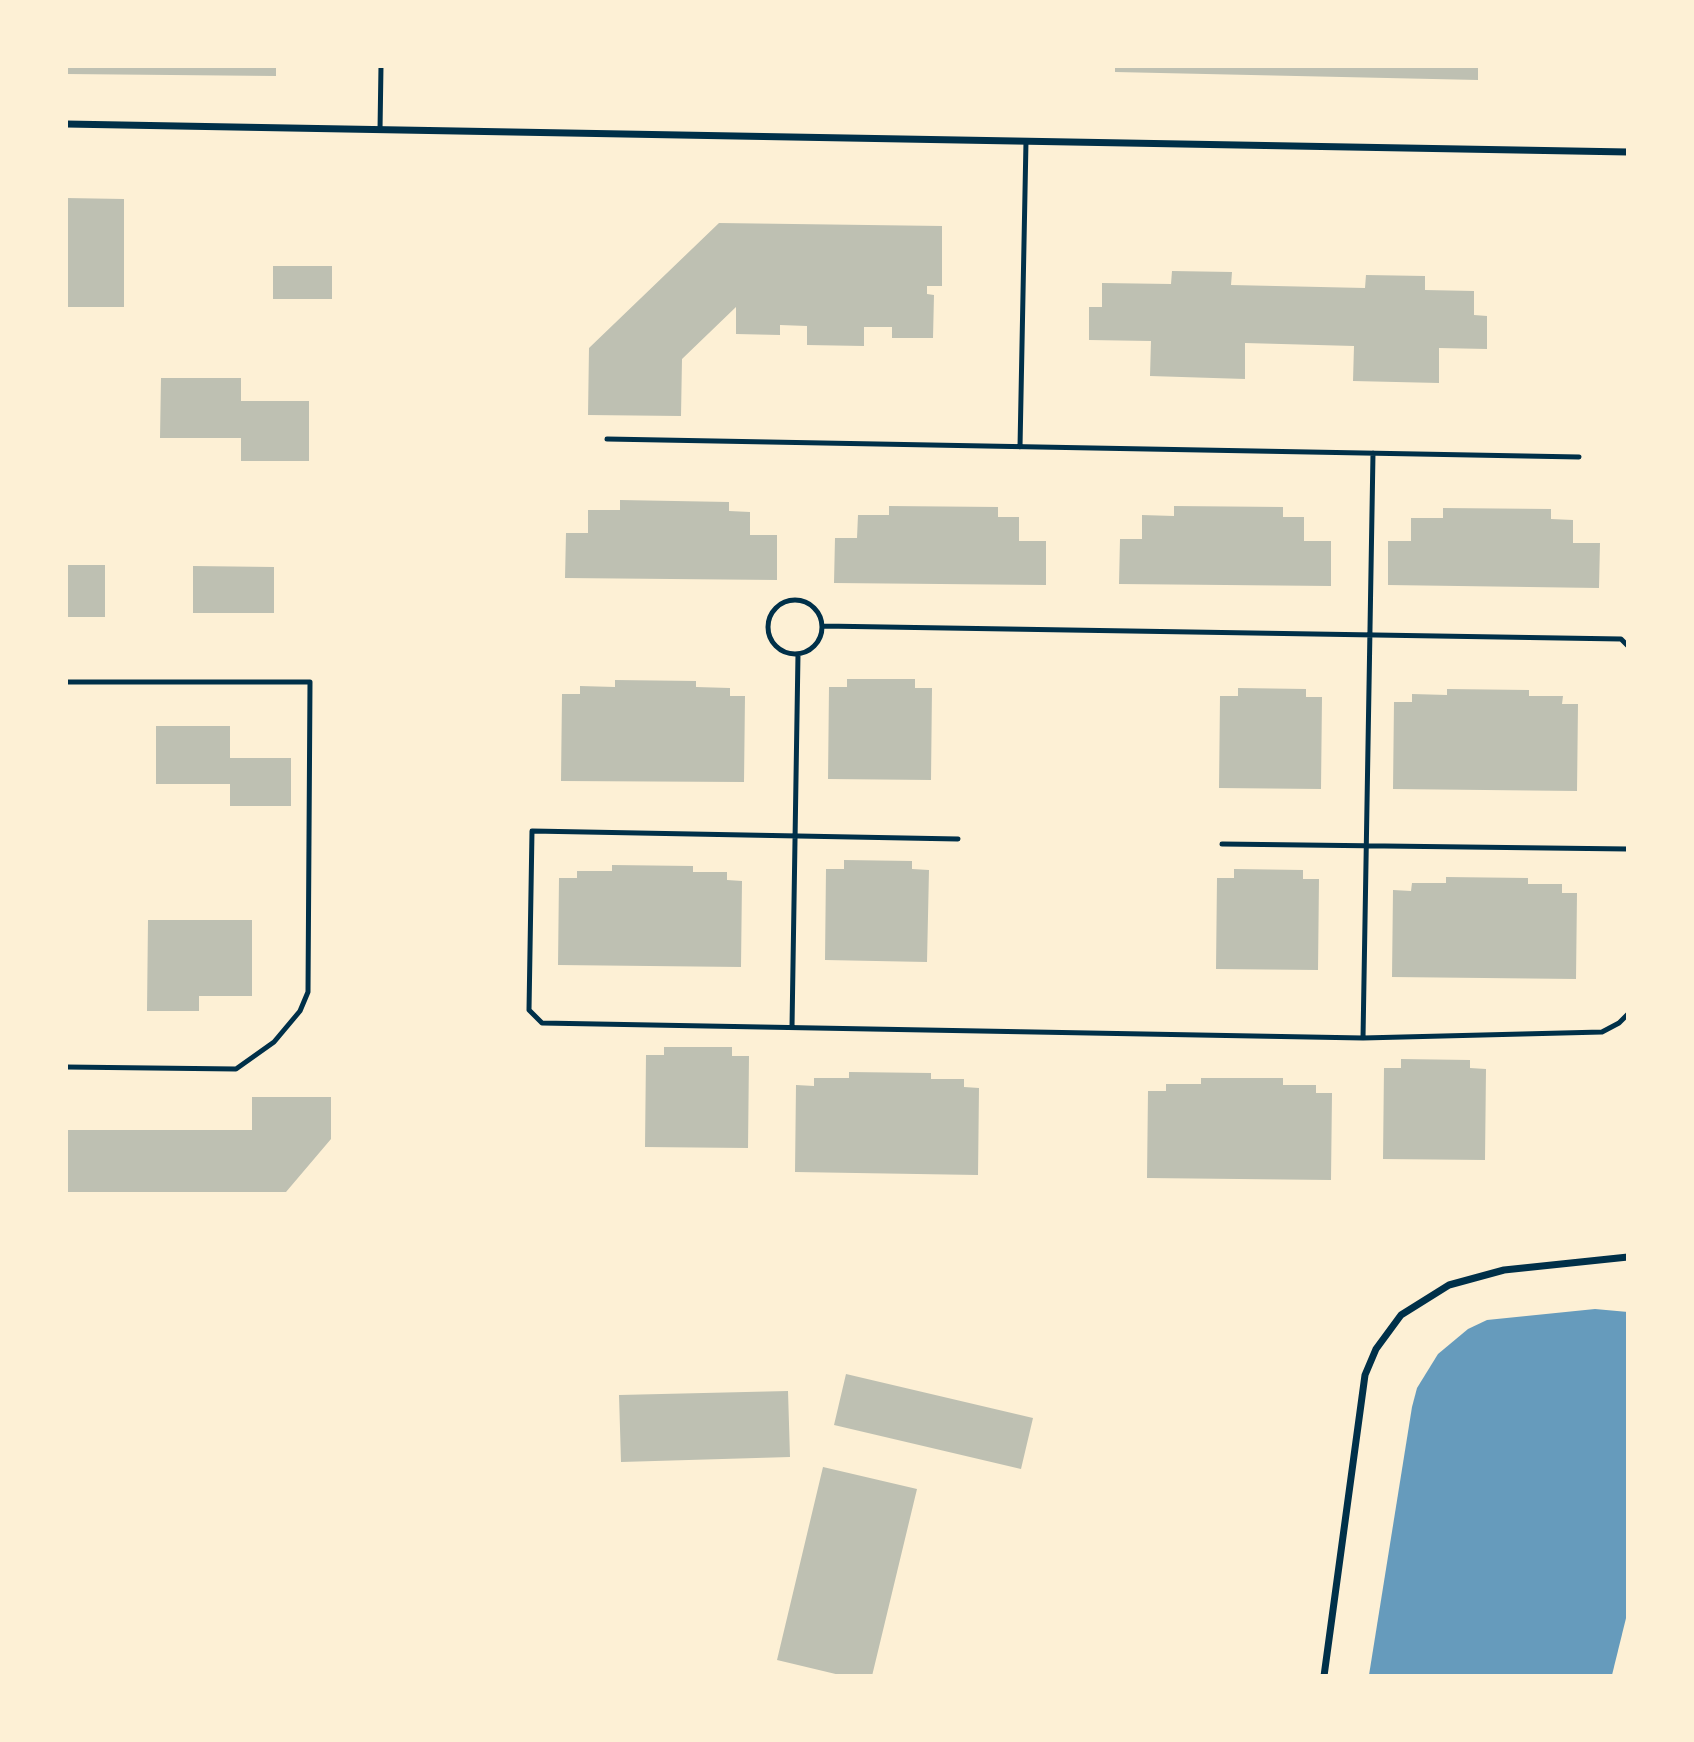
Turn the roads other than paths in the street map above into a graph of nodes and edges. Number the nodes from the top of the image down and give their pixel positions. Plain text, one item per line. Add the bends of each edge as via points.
1 (381, 66) edge
2 (66, 124) edge
3 (380, 130) junction
4 (1026, 141) junction
5 (1628, 152) edge
6 (607, 439) dead end
7 (1020, 446) junction
8 (1373, 453) junction
9 (1579, 457) dead end
10 (822, 626) junction
11 (1369, 635) junction
12 (1628, 646) edge
13 (798, 654) junction
14 (66, 682) edge
15 (795, 836) junction
16 (958, 839) dead end
17 (1222, 844) dead end
18 (1366, 846) junction
19 (1628, 849) edge
20 (1628, 1014) edge
21 (792, 1027) junction
22 (1363, 1038) junction
23 (66, 1067) edge
24 (1628, 1256) edge
25 (1324, 1675) edge

1 - 3 lane
2 - 3 street
3 - 4 street
4 - 5 street
4 - 7 lane
6 - 7 lane
7 - 8 lane
8 - 9 lane
8 - 11 lane
10 - 11 lane
10 - 13 lane via 815,646
10 - 13 lane via 814,608 802,600 789,600 777,607 769,618 772,642 781,651
11 - 12 lane via 1620,639
11 - 18 lane
13 - 15 lane
14 - 23 lane via 310,682 310,696 308,992 300,1011 274,1042 236,1069
15 - 16 lane
15 - 21 lane
15 - 21 lane via 532,831 529,996 529,1010 542,1023
17 - 18 lane
18 - 19 lane
18 - 22 lane
20 - 22 lane via 1602,1032
21 - 22 lane
24 - 25 street via 1504,1270 1449,1285 1401,1315 1376,1349 1365,1375

